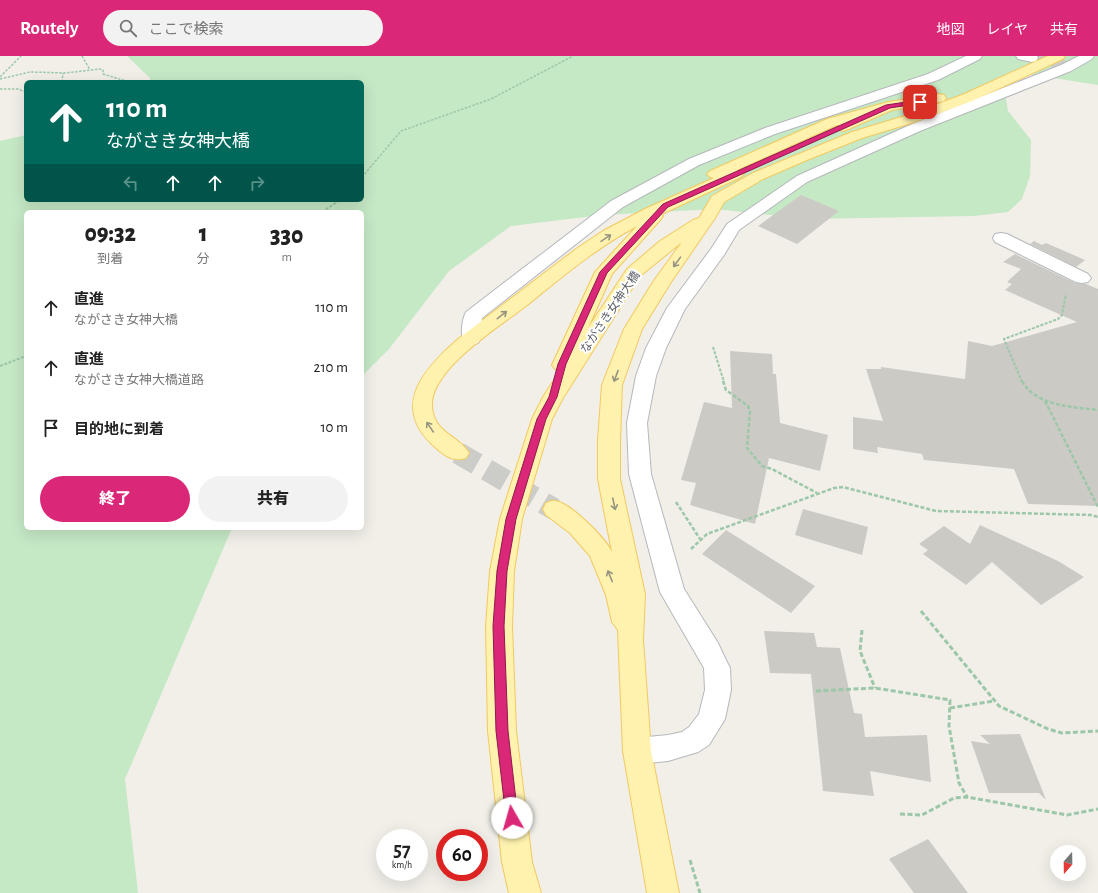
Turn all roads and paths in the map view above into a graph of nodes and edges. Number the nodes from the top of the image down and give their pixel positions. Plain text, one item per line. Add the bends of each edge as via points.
1 (22, 56) edge
2 (82, 56) edge
3 (573, 56) edge
4 (976, 56) edge
5 (1059, 56) edge
6 (1088, 56) edge
7 (90, 70) junction
8 (63, 74) junction
9 (0, 78) edge
10 (62, 80) edge
11 (122, 80) edge
12 (989, 87) junction
13 (0, 89) edge
14 (24, 91) edge
15 (364, 175) edge
16 (337, 202) edge
17 (666, 205) junction
18 (325, 210) edge
19 (707, 218) junction
20 (1001, 238) dead end
21 (1082, 278) joint
22 (471, 339) junction
23 (714, 346) dead end
24 (24, 357) edge
25 (0, 366) edge
26 (553, 397) junction
27 (1045, 400) junction
28 (1098, 410) edge
29 (458, 453) tunnel mouth
30 (818, 494) junction
31 (672, 496) dead end
32 (1098, 507) edge
33 (554, 509) tunnel mouth
34 (1098, 518) edge
35 (700, 539) junction
36 (691, 549) dead end
37 (921, 611) dead end
38 (862, 630) dead end
39 (630, 640) junction
40 (875, 688) junction
41 (816, 691) dead end
42 (994, 700) junction
43 (950, 708) junction
44 (1098, 731) edge
45 (637, 751) junction
46 (967, 797) junction
47 (1098, 809) edge
48 (900, 814) dead end
49 (689, 858) dead end
50 (525, 893) edge
51 (663, 893) edge
52 (700, 893) edge

1 - 9 path
2 - 7 path
3 - 15 path via 491,99 401,131
4 - 22 street via 933,77 770,131 694,162 617,204 472,316
5 - 12 main road
6 - 45 street via 1066,68 915,128 802,179 733,227 676,308 656,348 646,376 637,423 640,474 672,592 717,668 718,690 711,719 699,736 688,743 668,748
7 - 8 path
7 - 11 path via 103,70 103,74
8 - 9 path via 30,72
8 - 10 path
12 - 17 main road, ながさき女神大橋 via 888,106
12 - 19 main road, ながさき女神大橋 via 762,186 724,205
13 - 14 path
16 - 18 path
22 -> 17 main road via 579,256 622,227
17 - 26 main road, ながさき女神大橋 via 604,272 562,364
19 - 26 main road, ながさき女神大橋 via 666,245 633,273
19 -> 39 main road via 633,329 612,385 608,440 609,479 633,594
20 - 21 street
21 - 27 path via 1065,294 1062,315 1058,319 1004,339 1024,386
29 -> 22 main road via 438,439 426,423 422,407 424,393 436,374
23 - 30 path via 726,390 748,406 750,411 750,452 762,466
24 - 25 path
26 - 50 main road via 542,419 511,519 502,571 498,626 502,731 517,862
27 - 28 path
27 - 32 path
30 - 34 path via 843,487 936,511
30 - 35 path via 707,534
31 - 35 path
39 -> 33 main road via 618,595 600,551 578,527
35 - 36 path
37 - 42 path
38 - 40 path via 860,651
39 - 45 main road
40 - 41 path
40 - 43 path via 950,700
42 - 43 path
42 - 44 path via 999,706 1062,734
43 - 46 path via 948,726 959,783
45 - 51 main road
46 - 47 path via 1067,815
46 - 48 path via 954,798 922,815
49 - 52 path

